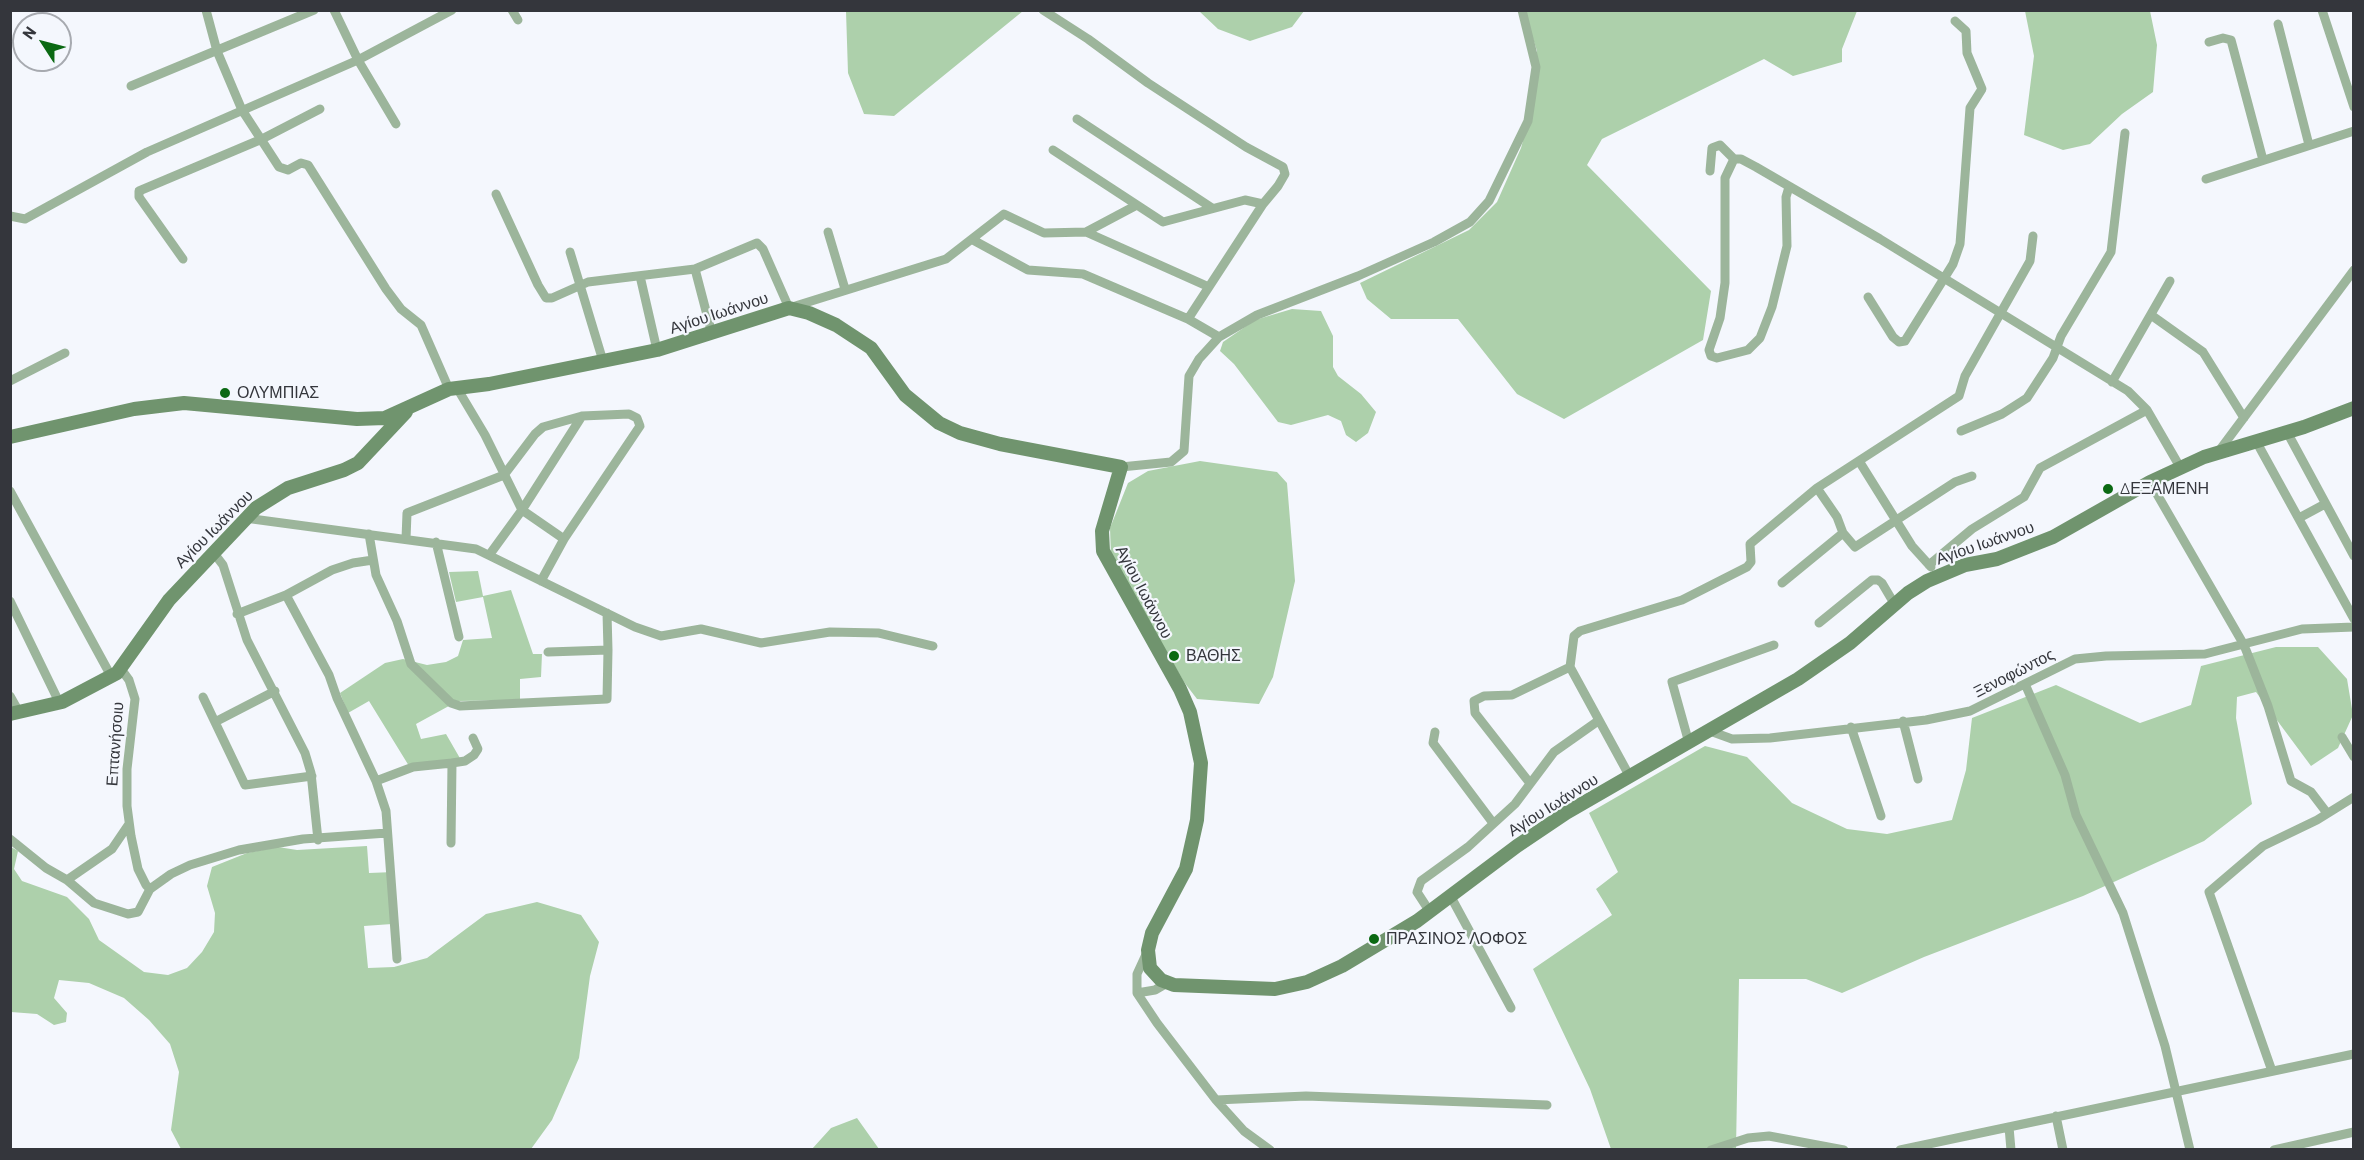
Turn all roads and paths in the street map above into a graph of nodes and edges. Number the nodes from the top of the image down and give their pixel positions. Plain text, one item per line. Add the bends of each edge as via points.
1 (206, 10) edge
2 (314, 10) edge
3 (334, 10) edge
4 (452, 10) edge
5 (512, 10) edge
6 (1043, 10) edge
7 (1522, 10) edge
8 (2322, 10) edge
9 (518, 20) dead end
10 (1955, 21) dead end
11 (2278, 24) dead end
12 (2209, 42) dead end
13 (217, 51) junction
14 (358, 60) junction
15 (131, 86) dead end
16 (2354, 107) edge
17 (320, 109) dead end
18 (242, 110) junction
19 (1077, 119) dead end
20 (396, 124) dead end
21 (2354, 131) edge
22 (2125, 133) dead end
23 (262, 139) junction
24 (2310, 145) junction
25 (1053, 150) dead end
26 (1734, 159) junction
27 (2263, 160) junction
28 (1710, 171) dead end
29 (2206, 179) dead end
30 (1789, 187) junction
31 (496, 194) dead end
32 (1263, 204) junction
33 (1135, 206) junction
34 (1212, 208) junction
35 (10, 216) edge
36 (1086, 231) junction
37 (828, 232) dead end
38 (2033, 236) dead end
39 (973, 240) junction
40 (570, 252) dead end
41 (183, 259) dead end
42 (695, 269) junction
43 (2354, 270) edge
44 (640, 276) junction
45 (1944, 279) junction
46 (2170, 282) dead end
47 (581, 285) junction
48 (1209, 287) junction
49 (845, 289) junction
50 (1868, 297) dead end
51 (789, 308) junction
52 (2001, 312) junction
53 (2151, 315) junction
54 (1188, 319) junction
55 (712, 334) junction
56 (1219, 336) junction
57 (2057, 347) junction
58 (657, 350) junction
59 (65, 353) dead end
60 (603, 361) junction
61 (10, 381) edge
62 (2112, 382) junction
63 (453, 389) junction
64 (410, 408) junction
65 (2354, 408) edge
66 (2147, 410) junction
67 (582, 416) junction
68 (2244, 418) junction
69 (1961, 431) dead end
70 (2287, 432) junction
71 (10, 436) edge
72 (2256, 441) junction
73 (2219, 451) junction
74 (1859, 461) junction
75 (1121, 467) junction
76 (2180, 467) junction
77 (504, 475) junction
78 (1972, 476) dead end
79 (2150, 482) junction
80 (1817, 488) junction
81 (10, 491) edge
82 (2325, 504) junction
83 (522, 510) junction
84 (245, 518) junction
85 (2299, 518) junction
86 (1896, 521) junction
87 (1843, 533) junction
88 (369, 534) junction
89 (406, 539) junction
90 (564, 539) junction
91 (436, 542) junction
92 (213, 552) junction
93 (490, 554) junction
94 (2354, 556) edge
95 (373, 560) junction
96 (1929, 565) junction
97 (1940, 574) junction
98 (541, 581) junction
99 (1782, 583) dead end
100 (286, 595) junction
101 (10, 601) edge
102 (1895, 604) junction
103 (607, 613) junction
104 (237, 614) junction
105 (2354, 619) edge
106 (1819, 623) dead end
107 (2354, 627) edge
108 (459, 637) dead end
109 (1774, 645) dead end
110 (2244, 645) junction
111 (933, 646) dead end
112 (608, 650) junction
113 (548, 652) dead end
114 (1570, 667) junction
115 (116, 672) junction
116 (2025, 684) junction
117 (275, 691) junction
118 (10, 696) edge
119 (203, 697) dead end
120 (59, 702) junction
121 (15, 713) edge
122 (1598, 721) junction
123 (1903, 721) junction
124 (216, 722) junction
125 (1851, 727) junction
126 (1710, 731) junction
127 (1434, 732) dead end
128 (473, 738) dead end
129 (2342, 738) dead end
130 (1689, 743) junction
131 (2354, 758) edge
132 (452, 763) junction
133 (312, 776) junction
134 (1630, 777) junction
135 (1918, 779) dead end
136 (376, 781) junction
137 (1529, 782) junction
138 (2354, 797) edge
139 (2327, 813) junction
140 (1881, 816) dead end
141 (1492, 823) junction
142 (129, 824) junction
143 (387, 833) junction
144 (10, 839) edge
145 (318, 840) junction
146 (451, 843) dead end
147 (67, 880) junction
148 (150, 889) junction
149 (1451, 897) junction
150 (1430, 912) junction
151 (1148, 950) junction
152 (397, 959) dead end
153 (1167, 983) junction
154 (1137, 993) junction
155 (1511, 1008) dead end
156 (2354, 1054) edge
157 (2272, 1071) junction
158 (2177, 1091) junction
159 (1216, 1100) junction
160 (1547, 1105) dead end
161 (2056, 1116) junction
162 (2009, 1127) junction
163 (2354, 1132) edge
164 (1748, 1138) junction
165 (1258, 1145) edge
166 (1934, 1147) edge
167 (1270, 1149) edge
168 (1711, 1149) edge
169 (1751, 1149) edge
170 (1844, 1149) edge
171 (1900, 1149) edge
172 (2011, 1149) edge
173 (2064, 1149) edge
174 (2190, 1149) edge
175 (2274, 1149) edge

1 - 13 street
2 - 13 street
3 - 14 street
4 - 14 street
5 - 9 street
6 - 32 street via 1246,147 1283,167 1285,174
7 - 56 street via 1536,67 1528,121 1489,201 1470,222 1358,276 1257,315
8 - 16 street
10 - 45 street via 1966,31 1967,53 1982,89 1970,108 1959,244
11 - 24 street
12 - 27 street via 2231,40
13 - 15 street
13 - 18 street
14 - 18 street
14 - 20 street
17 - 23 street
18 - 23 street
18 - 35 street via 147,152 25,219
19 - 34 street
21 - 24 street
22 - 57 street via 2111,252
23 - 41 street via 139,191 139,197
23 - 63 street via 284,170 301,163 308,165 386,289 401,309 421,325
24 - 27 street
25 - 33 street
26 - 28 street via 1728,150 1716,145 1712,148
26 - 30 street via 1741,159
26 - 30 street via 1725,178 1725,283 1720,318 1709,350 1711,356 1748,350 1760,338 1787,246
27 - 29 street
30 - 45 street
31 - 47 street via 543,295 552,298
32 - 34 street via 1245,200
32 - 48 street
33 - 34 street via 1163,222
33 - 36 street
36 - 39 street via 1044,233 1004,214
36 - 48 street
37 - 49 street
38 - 52 street via 2030,261
39 - 49 street via 946,259
39 - 54 street via 1028,270 1083,274
40 - 47 street
42 - 44 street
42 - 51 street via 761,244
42 - 55 street
43 - 68 street
44 - 47 street
44 - 58 street
45 - 50 street via 1905,340 1899,342
45 - 52 street
46 - 53 street
47 - 60 street
48 - 54 street
49 - 51 street
51 - 55 street, Αγίου Ιωάννου
51 - 75 street, Αγίου Ιωάννου via 837,325 862,342 879,357 921,411 960,433 1039,453
52 - 57 street
52 - 74 street via 1965,376 1959,396
53 - 62 street
53 - 68 street via 2203,352
54 - 56 street
55 - 58 street, Αγίου Ιωάννου
56 - 75 street via 1189,376 1184,451 1171,462
57 - 62 street
57 - 69 street via 2027,398 2002,414
58 - 60 street, Αγίου Ιωάννου
59 - 61 street
60 - 63 street, Αγίου Ιωάννου
62 - 66 street
63 - 64 street, Αγίου Ιωάννου
63 - 77 street via 485,435
64 - 71 street via 385,418 357,419 184,403 157,405
64 - 84 street, Αγίου Ιωάννου via 358,463 288,488
65 - 70 street, Αγίου Ιωάννου
66 - 76 street
66 - 96 street via 2040,468 2024,497 1972,529
67 - 77 street via 543,427
67 - 83 street
67 - 90 street via 629,414 637,418 640,426
68 - 73 street
70 - 72 street, Αγίου Ιωάννου
70 - 82 street
72 - 73 street, Αγίου Ιωάννου
72 - 85 street
73 - 76 street, Αγίου Ιωάννου
74 - 80 street
74 - 86 street
75 - 151 street, Αγίου Ιωάννου via 1102,531 1103,551 1180,689 1190,712 1201,763 1197,820 1186,870 1155,927
76 - 79 street, Αγίου Ιωάννου
77 - 83 street
77 - 89 street via 407,513
78 - 86 street via 1955,482
79 - 97 street, Αγίου Ιωάννου via 2053,537 1996,559
79 - 110 street
80 - 87 street
80 - 114 street via 1750,544 1751,562 1747,567 1682,600 1576,633
81 - 115 street, Επτανήσοιυ
82 - 85 street
82 - 94 street
83 - 90 street
83 - 93 street
84 - 88 street
84 - 92 street, Αγίου Ιωάννου
85 - 105 street
86 - 87 street via 1855,547
86 - 96 street
87 - 99 street
88 - 89 street
88 - 95 street
89 - 91 street
90 - 98 street
91 - 93 street
91 - 108 street
92 - 104 street via 223,565
92 - 115 street, Αγίου Ιωάννου via 156,616
93 - 98 street
95 - 100 street via 332,570
95 - 112 street via 411,664 456,706 607,699
96 - 97 street
97 - 102 street, Αγίου Ιωάννου
98 - 103 street
100 - 104 street
100 - 136 street via 329,675
101 - 120 street
102 - 106 street via 1882,584 1872,580
102 - 126 street, Αγίου Ιωάννου via 1850,643 1798,679
103 - 111 street via 661,636 701,629 761,643 830,632 879,633
103 - 112 street
104 - 117 street
107 - 110 street, Ξενοφώντος via 2302,629
109 - 130 street via 1672,682
110 - 116 street, Ξενοφώντος via 2205,654 2088,657 2058,666
110 - 139 street via 2268,706 2290,781 2311,792
112 - 113 street
114 - 122 street
114 - 137 street via 1512,695 1484,696 1474,701 1475,713
115 - 120 street, Αγίου Ιωάννου
115 - 142 street, Επτανήσοιυ via 129,680 135,699 127,769
116 - 123 street, Ξενοφώντος via 1970,711
116 - 158 street via 2065,775 2076,815 2122,914
117 - 124 street
117 - 133 street
118 - 121 street
119 - 124 street
120 - 121 street, Αγίου Ιωάννου
122 - 134 street
122 - 137 street via 1554,752
123 - 125 street, Ξενοφώντος
123 - 135 street
124 - 133 street via 245,785
125 - 126 street, Ξενοφώντος via 1753,739 1732,739
125 - 140 street
126 - 130 street, Αγίου Ιωάννου
127 - 141 street via 1432,743
128 - 132 street via 478,749 474,755
129 - 131 street
130 - 134 street, Αγίου Ιωάννου
132 - 136 street via 412,767
132 - 146 street
133 - 145 street
134 - 149 street, Αγίου Ιωάννου via 1517,846
136 - 143 street via 386,811
137 - 141 street via 1523,796
138 - 139 street
139 - 157 street via 2263,846 2209,892
141 - 150 street via 1418,886 1417,892
142 - 147 street via 112,849
142 - 148 street, Επτανήσοιυ via 138,869
143 - 145 street
143 - 152 street
144 - 147 street
145 - 148 street via 260,845 217,856 171,874
147 - 148 street via 94,903 128,914 138,912
149 - 150 street, Αγίου Ιωάννου
149 - 155 street
150 - 153 street, Αγίου Ιωάννου via 1342,966 1291,987 1238,990
151 - 153 street via 1150,968
151 - 154 street via 1137,974
153 - 154 street
154 - 159 street
156 - 157 street
157 - 158 street
158 - 161 street
158 - 174 street
159 - 160 street via 1306,1096
159 - 165 street
161 - 162 street
161 - 173 street
162 - 166 street
162 - 172 street
163 - 175 street
164 - 168 street
164 - 169 street
164 - 170 street via 1776,1136
165 - 167 street
166 - 171 street

